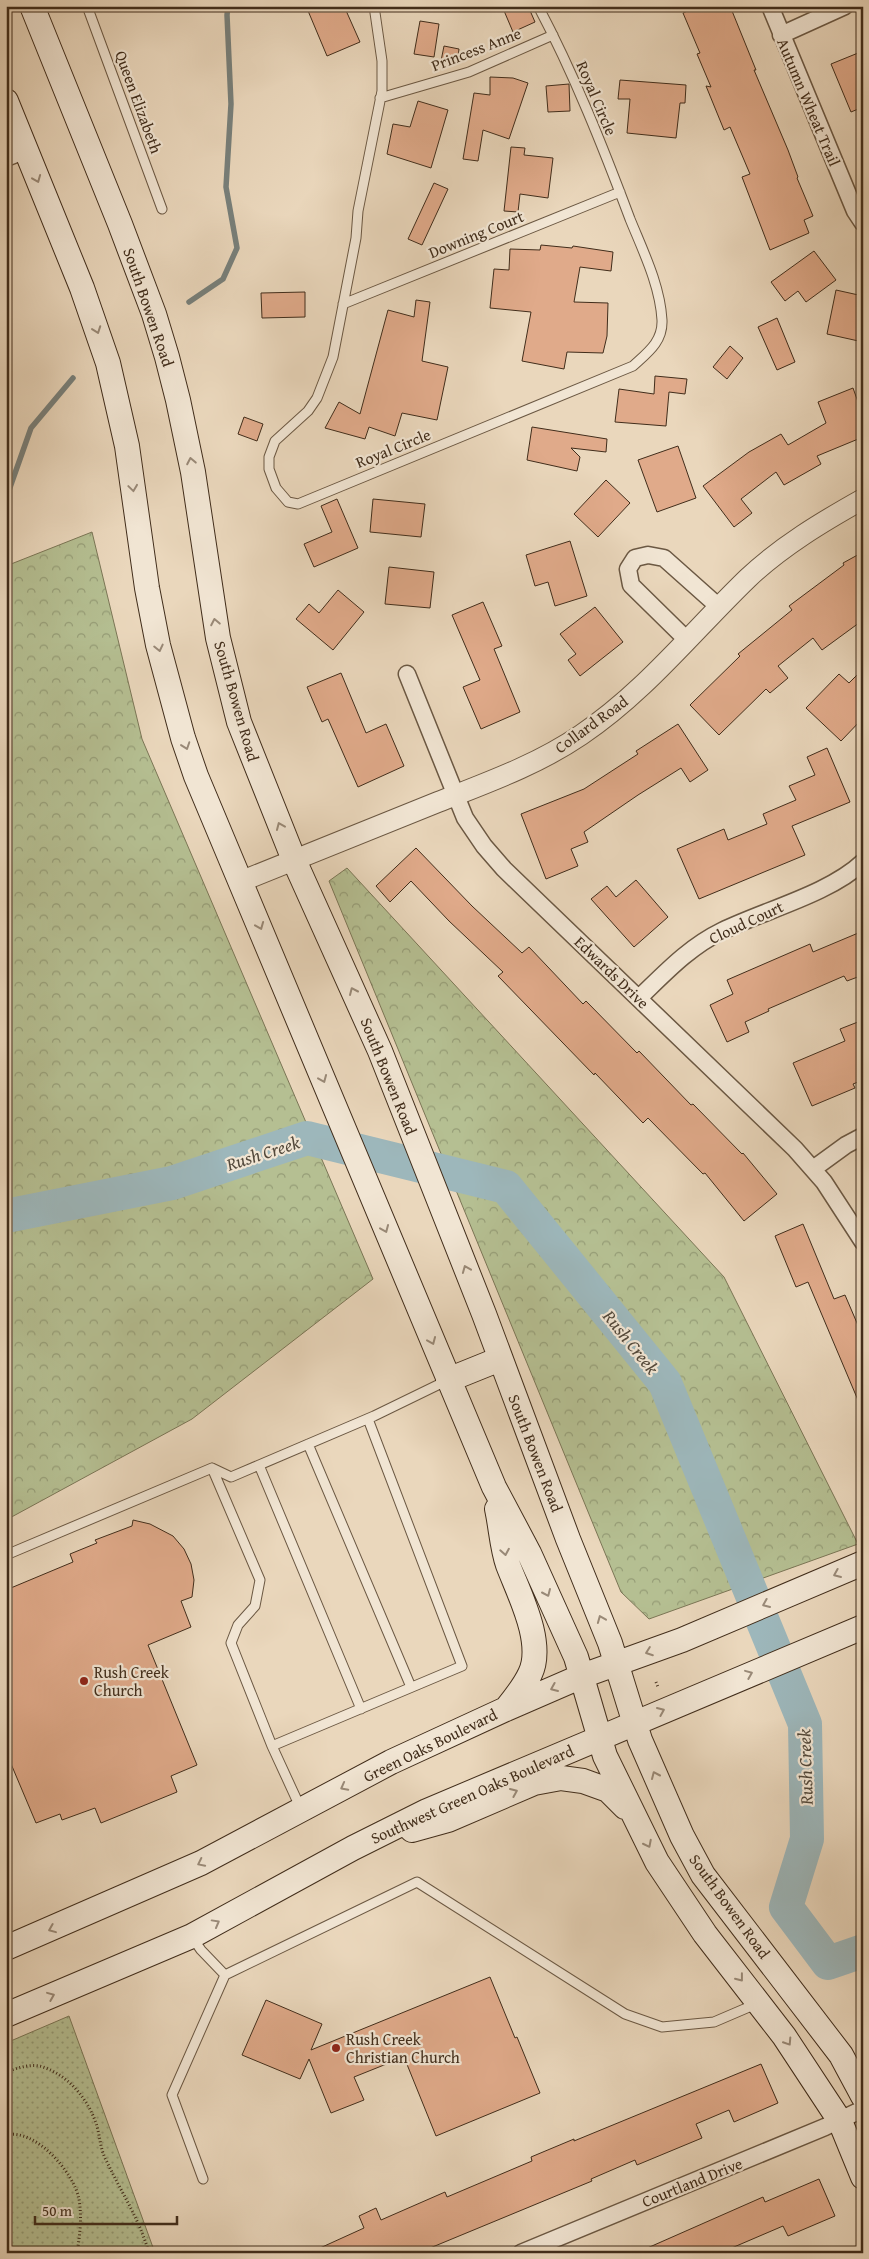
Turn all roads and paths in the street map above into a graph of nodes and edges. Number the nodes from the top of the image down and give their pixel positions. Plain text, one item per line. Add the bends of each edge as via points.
1 (32, 6) edge
2 (87, 6) edge
3 (374, 6) edge
4 (538, 6) edge
5 (770, 6) edge
6 (845, 6) edge
7 (554, 35) junction
8 (781, 35) junction
9 (380, 98) junction
10 (6, 101) edge
11 (16, 154) edge
12 (620, 192) junction
13 (162, 209) dead end
14 (863, 223) edge
15 (343, 304) junction
16 (863, 499) edge
17 (719, 607) junction
18 (688, 641) junction
19 (407, 674) dead end
20 (455, 795) junction
21 (294, 860) junction
22 (863, 862) edge
23 (242, 881) junction
24 (640, 998) junction
25 (863, 1136) edge
26 (813, 1169) junction
27 (863, 1242) edge
28 (500, 1359) junction
29 (448, 1380) junction
30 (368, 1419) junction
31 (308, 1444) junction
32 (259, 1465) junction
33 (212, 1468) junction
34 (494, 1487) junction
35 (6, 1556) edge
36 (863, 1563) edge
37 (863, 1627) edge
38 (616, 1665) junction
39 (582, 1676) junction
40 (656, 1682) dead end
41 (411, 1687) junction
42 (658, 1688) dead end
43 (360, 1709) junction
44 (506, 1709) junction
45 (634, 1722) junction
46 (600, 1736) junction
47 (272, 1746) junction
48 (301, 1810) junction
49 (633, 1816) junction
50 (353, 1848) junction
51 (192, 1936) junction
52 (6, 1948) edge
53 (225, 1975) junction
54 (783, 1979) junction
55 (759, 2002) junction
56 (6, 2014) edge
57 (6, 2072) edge
58 (863, 2096) edge
59 (863, 2109) edge
60 (840, 2121) junction
61 (6, 2135) edge
62 (863, 2177) edge
63 (203, 2178) dead end
64 (78, 2253) edge
65 (149, 2253) edge
66 (521, 2253) edge

21 -> 1 main road, South Bowen Road via 253,761 229,685 211,602 193,472 178,400 154,314
2 - 13 lane, Queen Elizabeth
3 - 9 lane, Royal Circle via 382,61
4 - 7 lane, Royal Circle
5 - 8 street, Autumn Wheat Trail
6 - 8 street
7 - 9 lane, Princess Anne via 469,72
7 - 12 lane, Royal Circle
8 - 14 street, Autumn Wheat Trail via 855,211
9 - 15 lane, Royal Circle
10 - 11 main road, South Bowen Road
11 -> 23 main road, South Bowen Road via 82,288 108,364 127,446 147,588 160,653 196,776
12 - 15 lane, Downing Court
12 - 15 lane, Royal Circle via 654,281 662,321 654,346 633,366 298,504 288,502 276,488 269,469 269,457 275,441 308,411 317,398 333,357
16 - 17 street, Collard Road via 777,552
17 - 18 street, Collard Road
17 - 18 street via 664,558 648,555 635,558 628,569 631,585
18 - 20 street, Collard Road via 629,697 581,735 533,762
19 - 20 street, Edwards Drive
20 - 21 street, Collard Road
20 - 24 street, Edwards Drive via 465,818 494,858
21 - 23 street, Collard Road
28 -> 21 main road, South Bowen Road via 380,1051
22 - 24 street, Cloud Court via 835,882 702,942 671,966
23 -> 29 main road, South Bowen Road
24 - 26 street, Edwards Drive
25 - 26 street
26 - 27 street, Edwards Drive
28 - 29 main road
38 -> 28 main road, South Bowen Road via 610,1642
29 - 30 lane
29 - 34 main road, South Bowen Road
30 - 31 lane
30 - 41 lane via 462,1666
31 - 32 lane
31 - 41 lane
32 - 33 lane via 231,1477
32 - 43 lane
33 - 35 lane
33 - 47 lane via 260,1580 255,1606 238,1625 231,1643
34 -> 39 main road, South Bowen Road via 529,1553
34 -> 44 main road via 507,1562 530,1618 534,1651 531,1672
36 -> 38 main road, Green Oaks Boulevard
45 -> 37 main road, Southwest Green Oaks Boulevard
38 - 39 main road, Green Oaks Boulevard
38 - 45 main road, South Bowen Road
39 -> 44 main road, Green Oaks Boulevard
39 - 46 main road, South Bowen Road
40 - 42 path
41 - 43 lane
43 - 47 lane
44 -> 48 main road, Green Oaks Boulevard via 391,1762
45 - 46 main road, Southwest Green Oaks Boulevard
54 -> 45 main road, South Bowen Road via 703,1874 682,1836
46 - 49 main road, South Bowen Road
46 - 50 main road, Southwest Green Oaks Boulevard via 427,1810
47 - 48 lane
48 -> 52 main road, Green Oaks Boulevard via 201,1863
50 -> 49 main road via 448,1820 534,1783 561,1778 583,1781 608,1790
49 -> 55 main road, South Bowen Road via 657,1862 705,1934
51 -> 50 main road, Southwest Green Oaks Boulevard
51 - 53 lane
56 -> 51 main road, Southwest Green Oaks Boulevard
53 - 55 lane via 417,1882 625,2014 662,2026 714,2022
53 - 63 lane via 172,2095
54 - 55 main road
54 - 58 main road, South Bowen Road via 841,2055
55 -> 60 main road, South Bowen Road
57 - 65 path via 21,2066 42,2066 69,2082 83,2096 96,2123 105,2159 143,2231
59 - 60 street, Courtland Drive
60 - 62 main road, South Bowen Road
60 - 66 street, Courtland Drive
61 - 64 path via 28,2137 45,2148 62,2166 78,2196 82,2225

